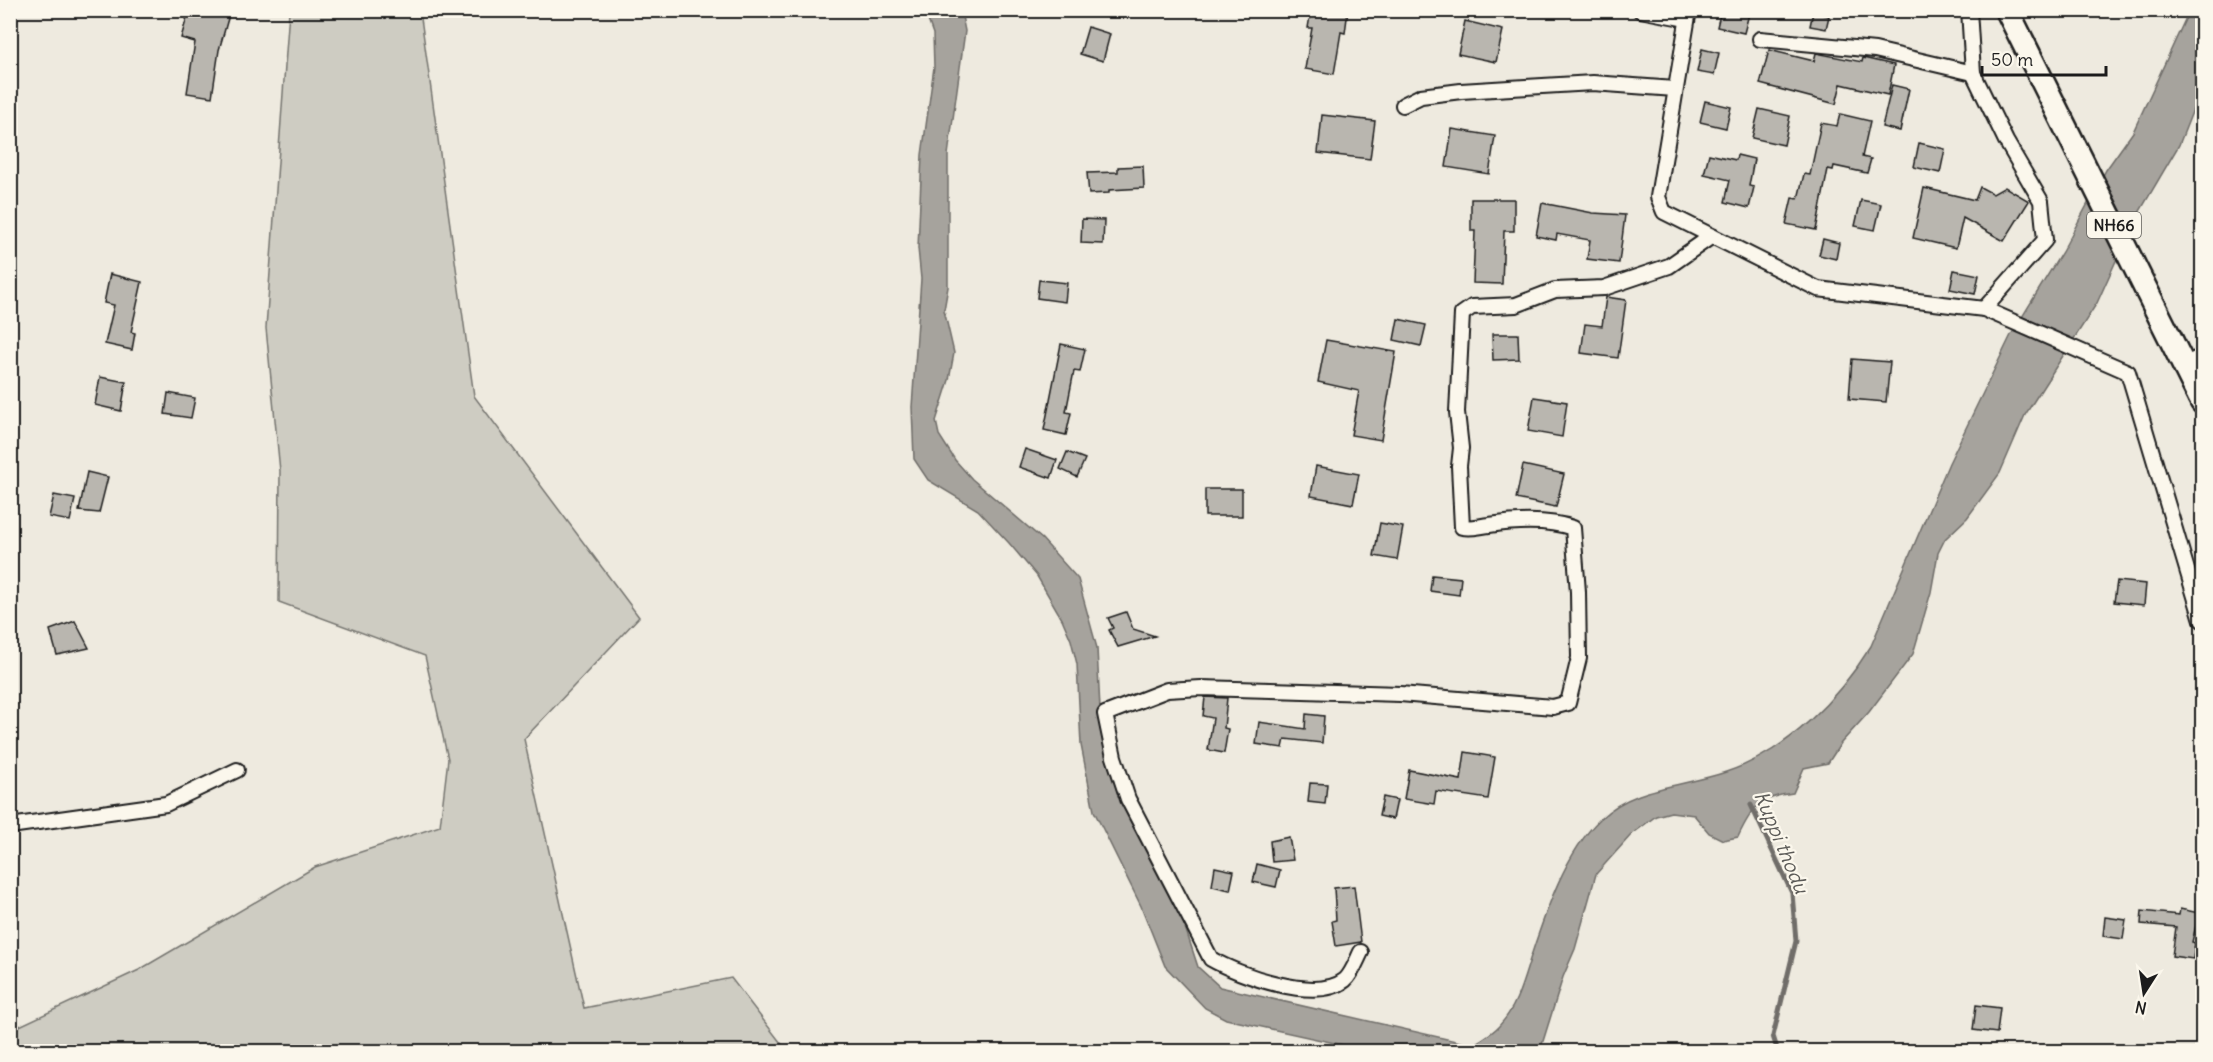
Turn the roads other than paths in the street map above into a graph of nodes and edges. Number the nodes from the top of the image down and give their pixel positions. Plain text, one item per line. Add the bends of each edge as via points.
1 (1640, 10) edge
2 (1969, 10) edge
3 (2007, 10) edge
4 (1688, 15) edge
5 (1760, 39) dead end
6 (1974, 73) junction
7 (1675, 89) junction
8 (1403, 105) dead end
9 (1712, 236) junction
10 (1984, 309) junction
11 (2193, 361) edge
12 (2202, 402) edge
13 (2202, 620) edge
14 (237, 770) dead end
15 (10, 826) edge
16 (1361, 952) dead end

1 - 4 street
2 - 6 street
3 - 11 highway, NH66 via 2147,289
4 - 7 street
5 - 6 street via 1875,50
6 - 10 street via 2006,141 2041,201 2045,240
7 - 8 street via 1593,82 1461,91 1421,96
7 - 9 street via 1658,197 1664,212
9 - 10 street via 1818,289
9 - 16 street via 1669,266 1604,288 1555,290 1516,305 1472,307 1462,314 1457,412 1462,527 1558,523 1573,528 1579,658 1568,703 1553,707 1400,693 1201,688 1167,690 1105,714 1128,799 1211,959 1233,971 1317,990 1345,980
10 - 13 street via 2128,372
11 - 12 highway, NH66
14 - 15 street via 166,804

